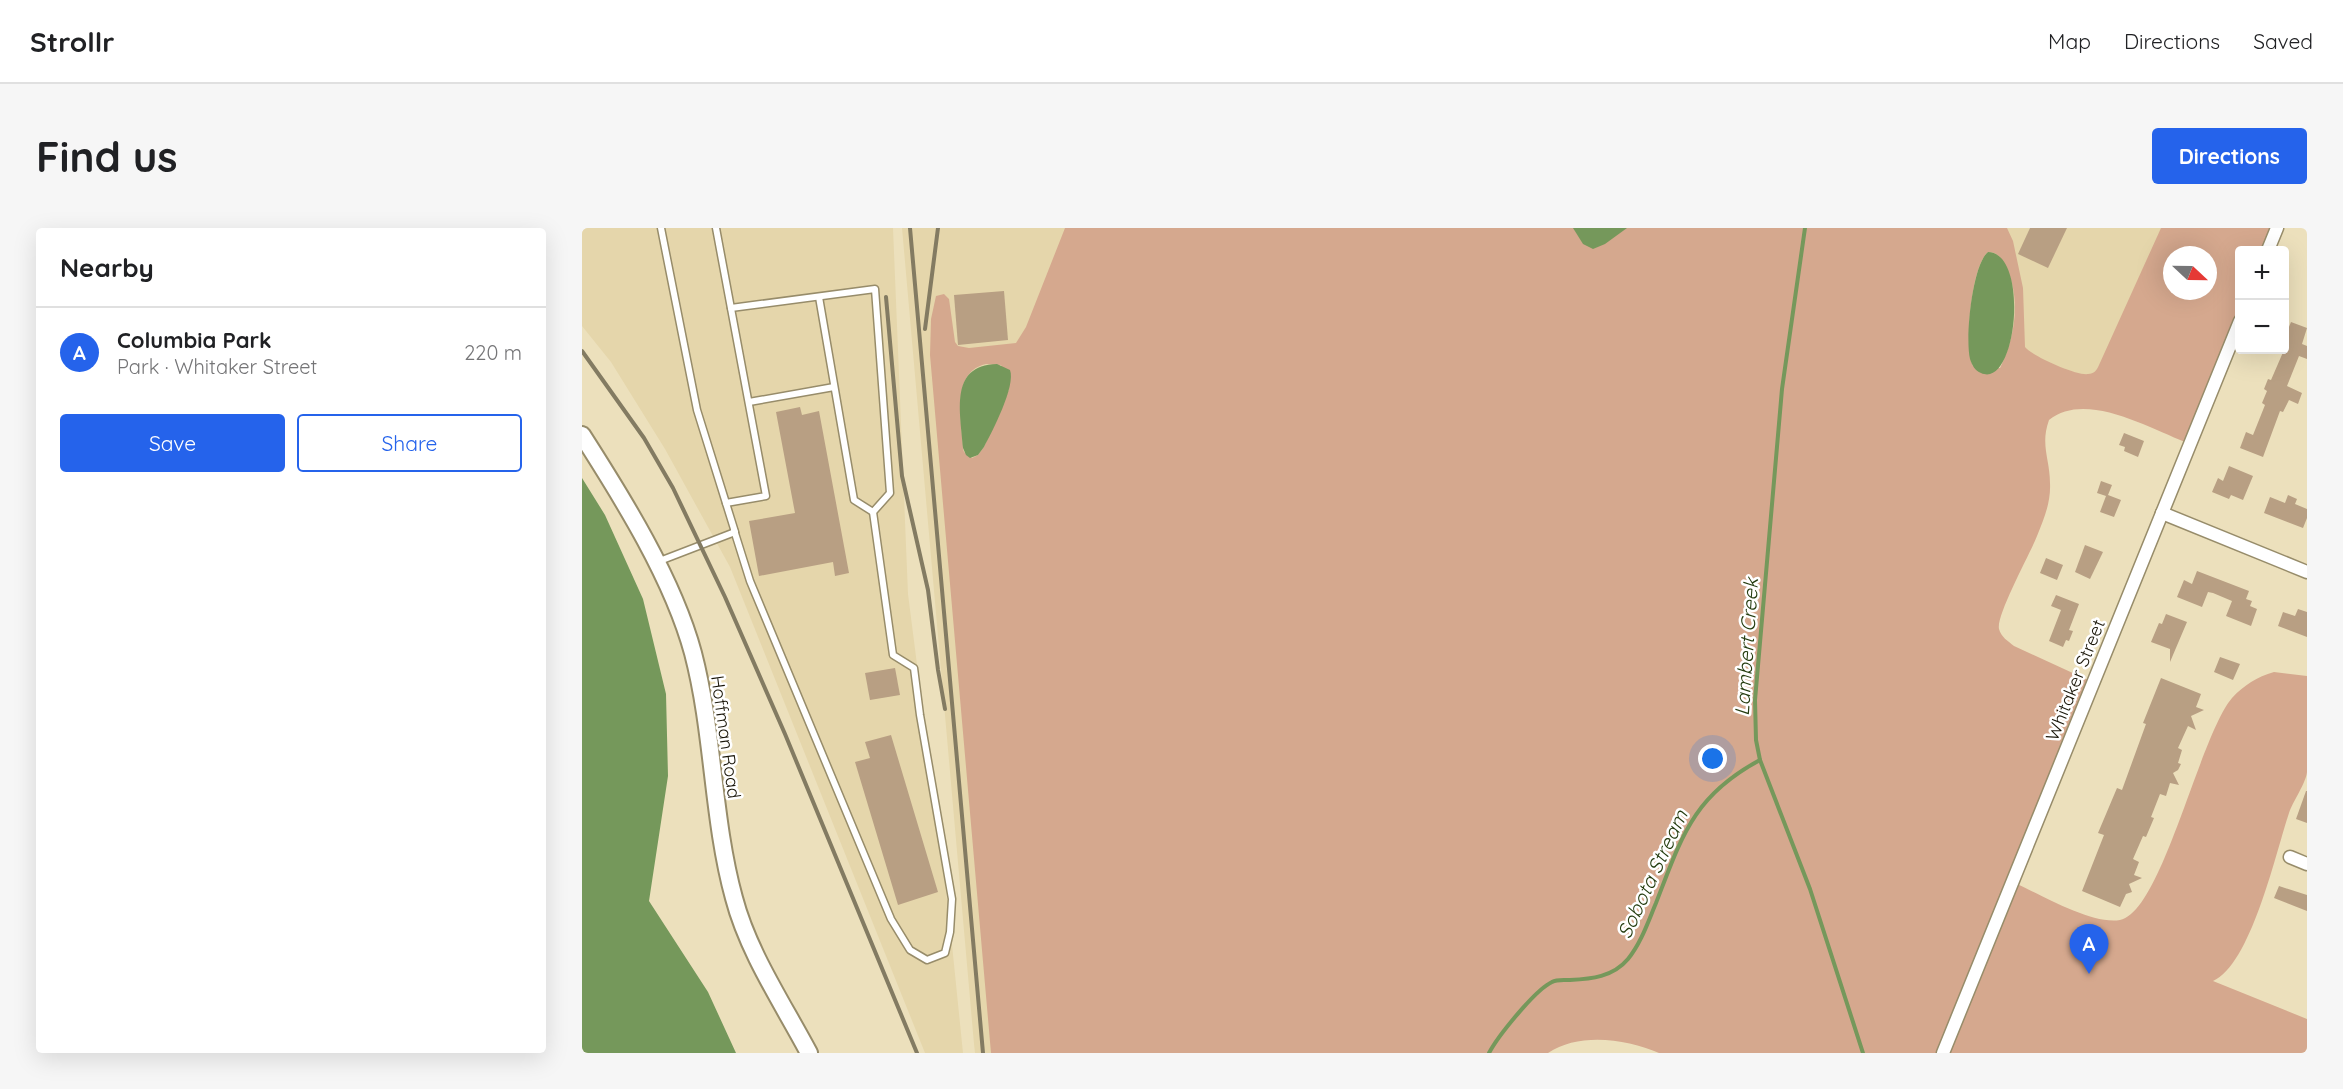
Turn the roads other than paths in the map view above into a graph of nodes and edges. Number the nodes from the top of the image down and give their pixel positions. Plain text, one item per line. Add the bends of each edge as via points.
1 (661, 228) edge
2 (716, 228) edge
3 (2277, 228) edge
4 (2270, 246) edge
5 (819, 297) junction
6 (731, 308) junction
7 (2235, 333) edge
8 (834, 387) junction
9 (749, 402) junction
10 (582, 435) edge
11 (726, 503) junction
12 (873, 513) junction
13 (2162, 513) junction
14 (734, 530) junction
15 (656, 562) junction
16 (2307, 572) edge
17 (2290, 856) dead end
18 (2307, 864) edge
19 (809, 1053) edge
20 (1943, 1053) edge

1 - 11 lane via 697,410
2 - 6 lane
3 - 4 street
5 - 6 lane
5 - 8 lane
5 - 12 lane via 875,289 890,493
6 - 9 lane
7 - 13 street, Whitaker Street
8 - 9 lane
8 - 12 lane via 854,500
9 - 11 lane via 766,496
10 - 15 street, Hoffman Road
11 - 14 lane
12 - 14 lane via 893,656 914,668 952,899 945,953 927,960 910,950 891,919 750,581
13 - 16 street
13 - 20 street, Whitaker Street
14 - 15 lane
15 - 19 street, Hoffman Road via 692,652 702,695 723,856 734,901 748,938
17 - 18 street

